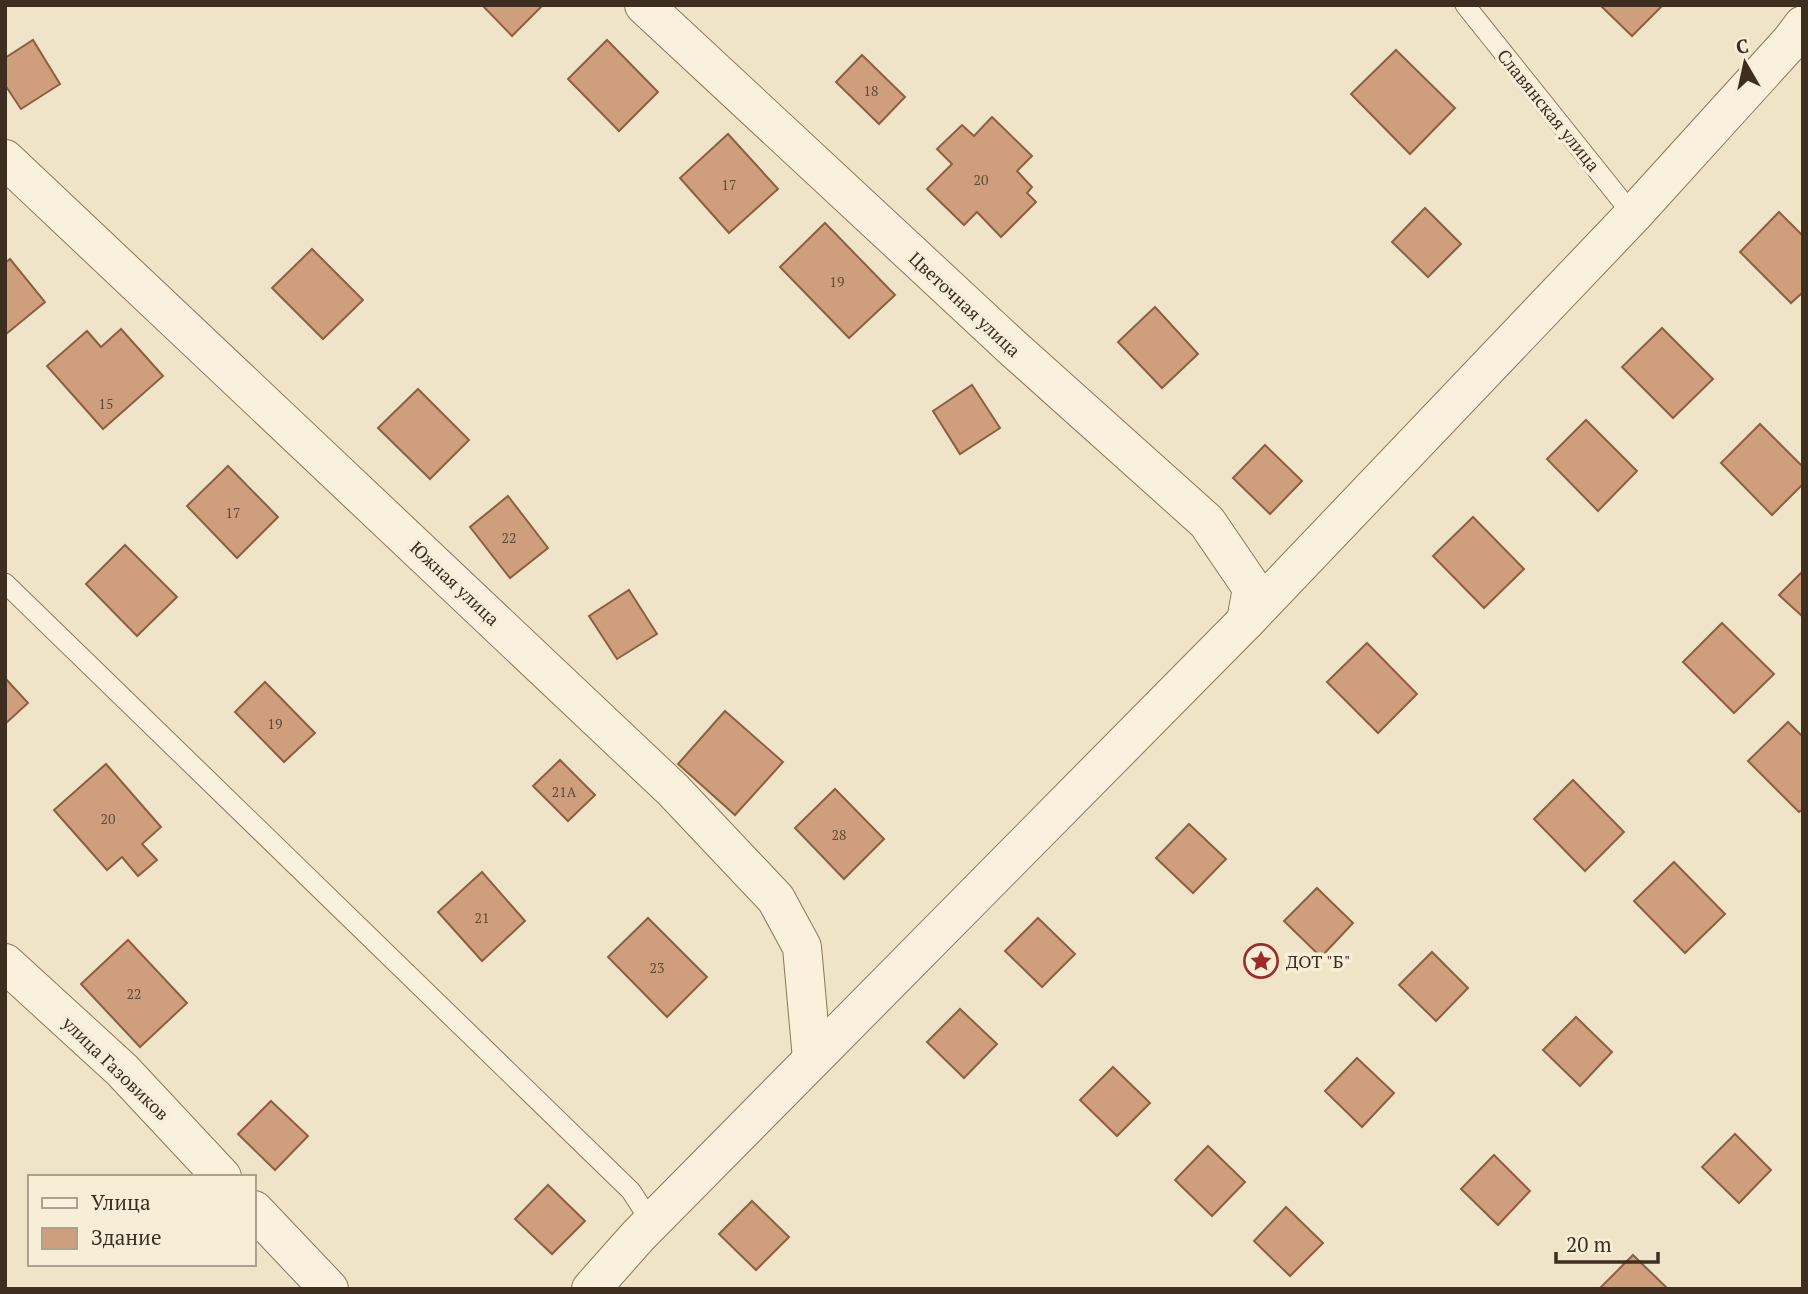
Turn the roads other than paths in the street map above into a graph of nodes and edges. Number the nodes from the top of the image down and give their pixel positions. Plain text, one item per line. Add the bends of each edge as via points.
1 (644, 5) edge
2 (1465, 5) edge
3 (1803, 25) edge
4 (5, 159) edge
5 (1633, 215) junction
6 (5, 583) edge
7 (1246, 621) junction
8 (5, 963) edge
9 (812, 1059) junction
10 (220, 1175) edge
11 (256, 1212) edge
12 (638, 1236) junction
13 (328, 1289) edge
14 (591, 1289) edge

1 - 7 street, Цветочная улица via 1207,522 1252,588
2 - 5 lane, Славянская улица
3 - 5 street
4 - 9 street, Южная улица via 663,781 776,899 802,947
5 - 7 street
6 - 12 lane via 631,1191 649,1219
7 - 9 street
8 - 10 street, улица Газовиков via 121,1070
9 - 12 street
11 - 13 street
12 - 14 street

